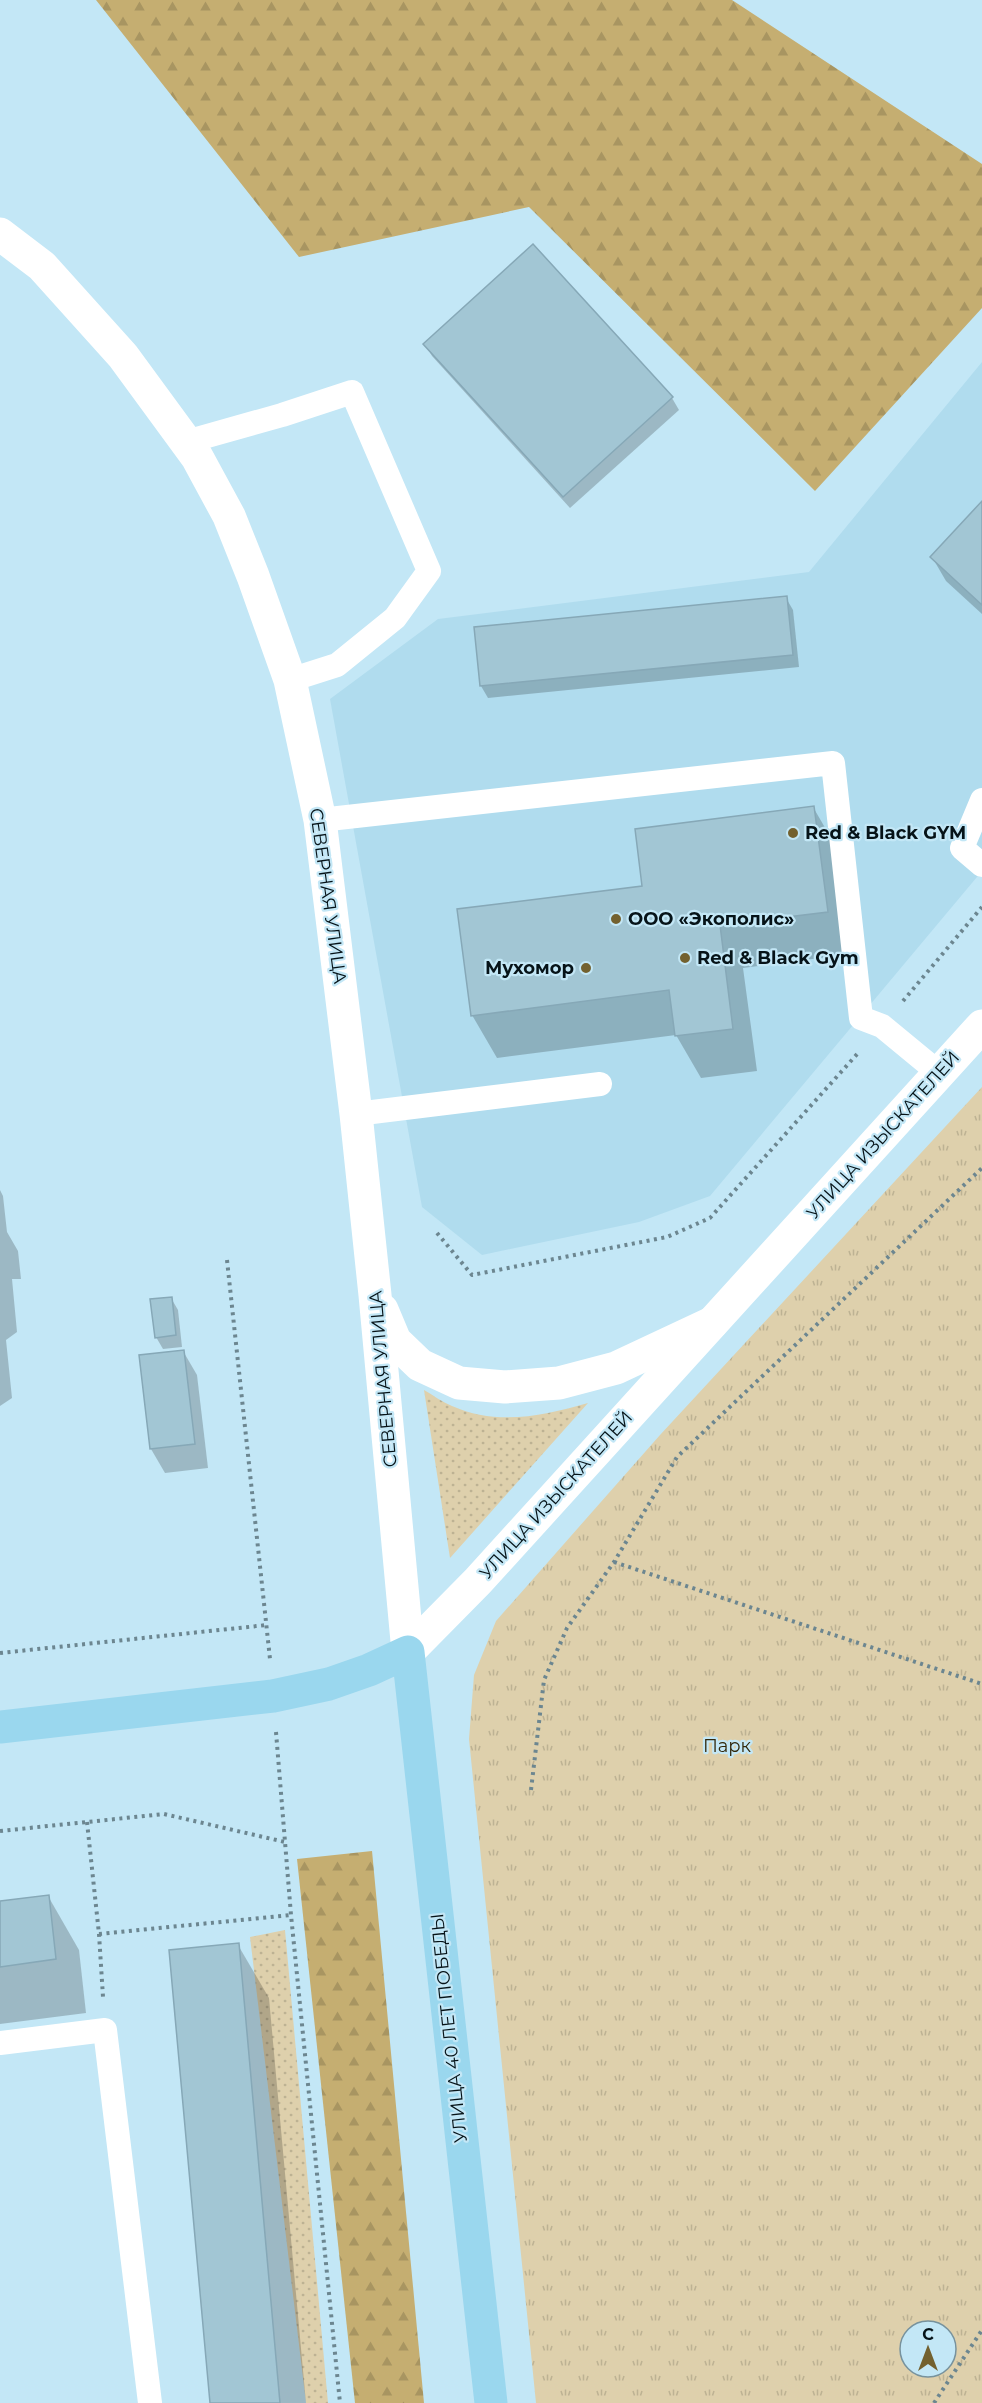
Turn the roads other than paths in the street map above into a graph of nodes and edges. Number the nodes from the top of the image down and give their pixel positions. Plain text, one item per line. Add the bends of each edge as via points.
1 (0, 234) edge
2 (186, 441) junction
3 (290, 680) junction
4 (982, 800) edge
5 (320, 820) junction
6 (982, 865) edge
7 (982, 1026) edge
8 (939, 1073) junction
9 (600, 1084) dead end
10 (356, 1114) junction
11 (375, 1295) junction
12 (712, 1323) junction
13 (408, 1652) junction
14 (0, 1727) edge
15 (0, 2043) edge
16 (150, 2403) edge
17 (491, 2403) edge

1 - 2 street, СЕВЕРНАЯ УЛИЦА via 42,266 103,333
2 - 3 street, СЕВЕРНАЯ УЛИЦА via 229,516
2 - 3 lane via 352,392 429,571 395,618 337,665
3 - 5 street, СЕВЕРНАЯ УЛИЦА
4 - 6 lane via 962,849
5 - 8 lane via 833,763 861,1018 882,1026
5 - 10 street, СЕВЕРНАЯ УЛИЦА
7 - 8 street, УЛИЦА ИЗЫСКАТЕЛЕЙ
8 - 12 street, УЛИЦА ИЗЫСКАТЕЛЕЙ
9 - 10 lane
10 - 11 street, СЕВЕРНАЯ УЛИЦА
11 - 12 street via 395,1341 420,1365 459,1383 505,1388 560,1383 616,1368
11 - 13 street, СЕВЕРНАЯ УЛИЦА
12 - 13 street, УЛИЦА ИЗЫСКАТЕЛЕЙ via 478,1581
13 - 14 main road, УЛИЦА ИЗЫСКАТЕЛЕЙ via 329,1684 273,1696
13 - 17 main road, УЛИЦА 40 ЛЕТ ПОБЕДЫ
15 - 16 lane via 105,2030

